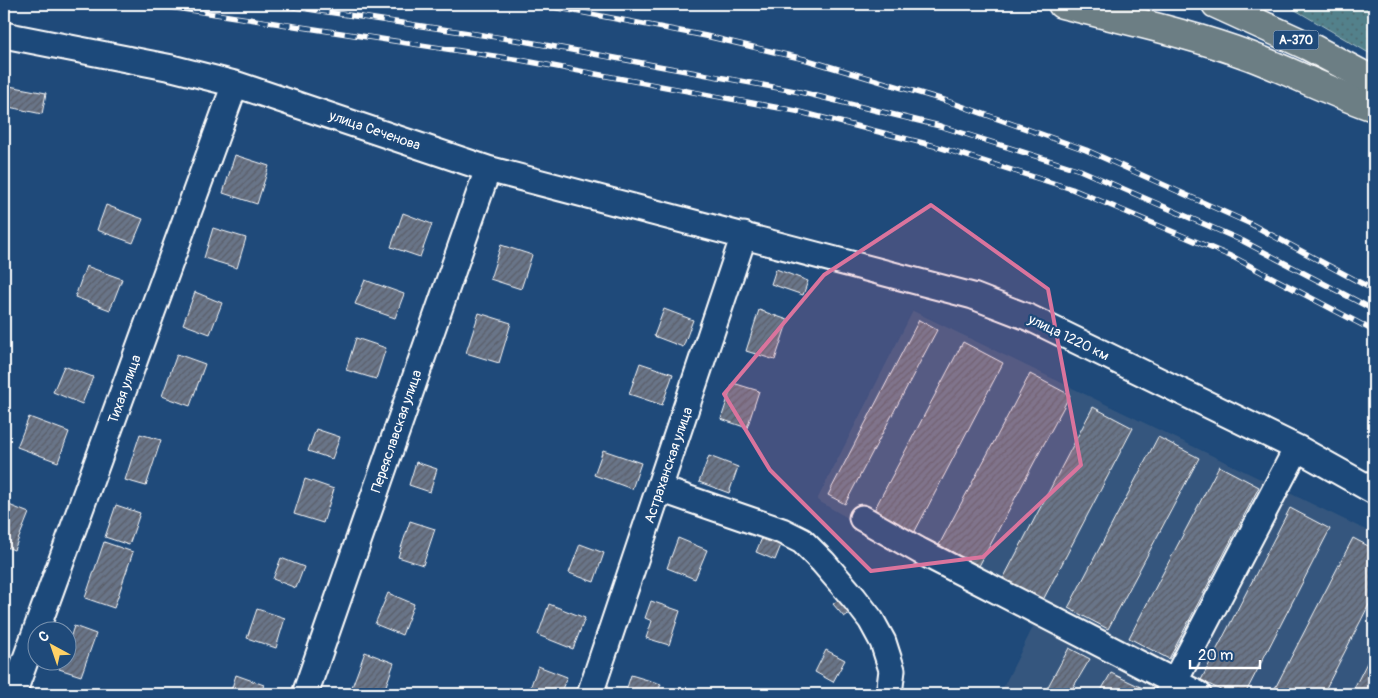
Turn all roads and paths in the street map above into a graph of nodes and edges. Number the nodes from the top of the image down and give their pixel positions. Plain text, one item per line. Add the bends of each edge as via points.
1 (1062, 4) edge
2 (1216, 4) edge
3 (4, 35) edge
4 (1374, 81) edge
5 (235, 84) junction
6 (1374, 107) edge
7 (488, 169) junction
8 (744, 234) junction
9 (1297, 448) junction
10 (660, 489) junction
11 (1374, 491) edge
12 (862, 518) dead end
13 (1171, 689) edge
14 (13, 694) edge
15 (305, 694) edge
16 (590, 694) edge
17 (889, 694) edge
18 (1198, 694) edge

1 - 6 main road via 1250,56
2 - 4 main road, А-370 via 1308,46
3 - 5 street, улица Сеченова via 172,68
5 - 7 street, улица Сеченова
5 - 14 street, Тихая улица
7 - 8 street, улица Сеченова
7 - 15 street, Переяславская улица
8 - 9 street, улица 1220 км via 973,296 1030,318
8 - 10 street, Астраханская улица
9 - 11 street, улица 1220 км
9 - 13 street
10 - 16 street, Астраханская улица
10 - 17 street via 782,531 802,541 854,598 883,642 892,670
12 - 13 street
13 - 18 street

